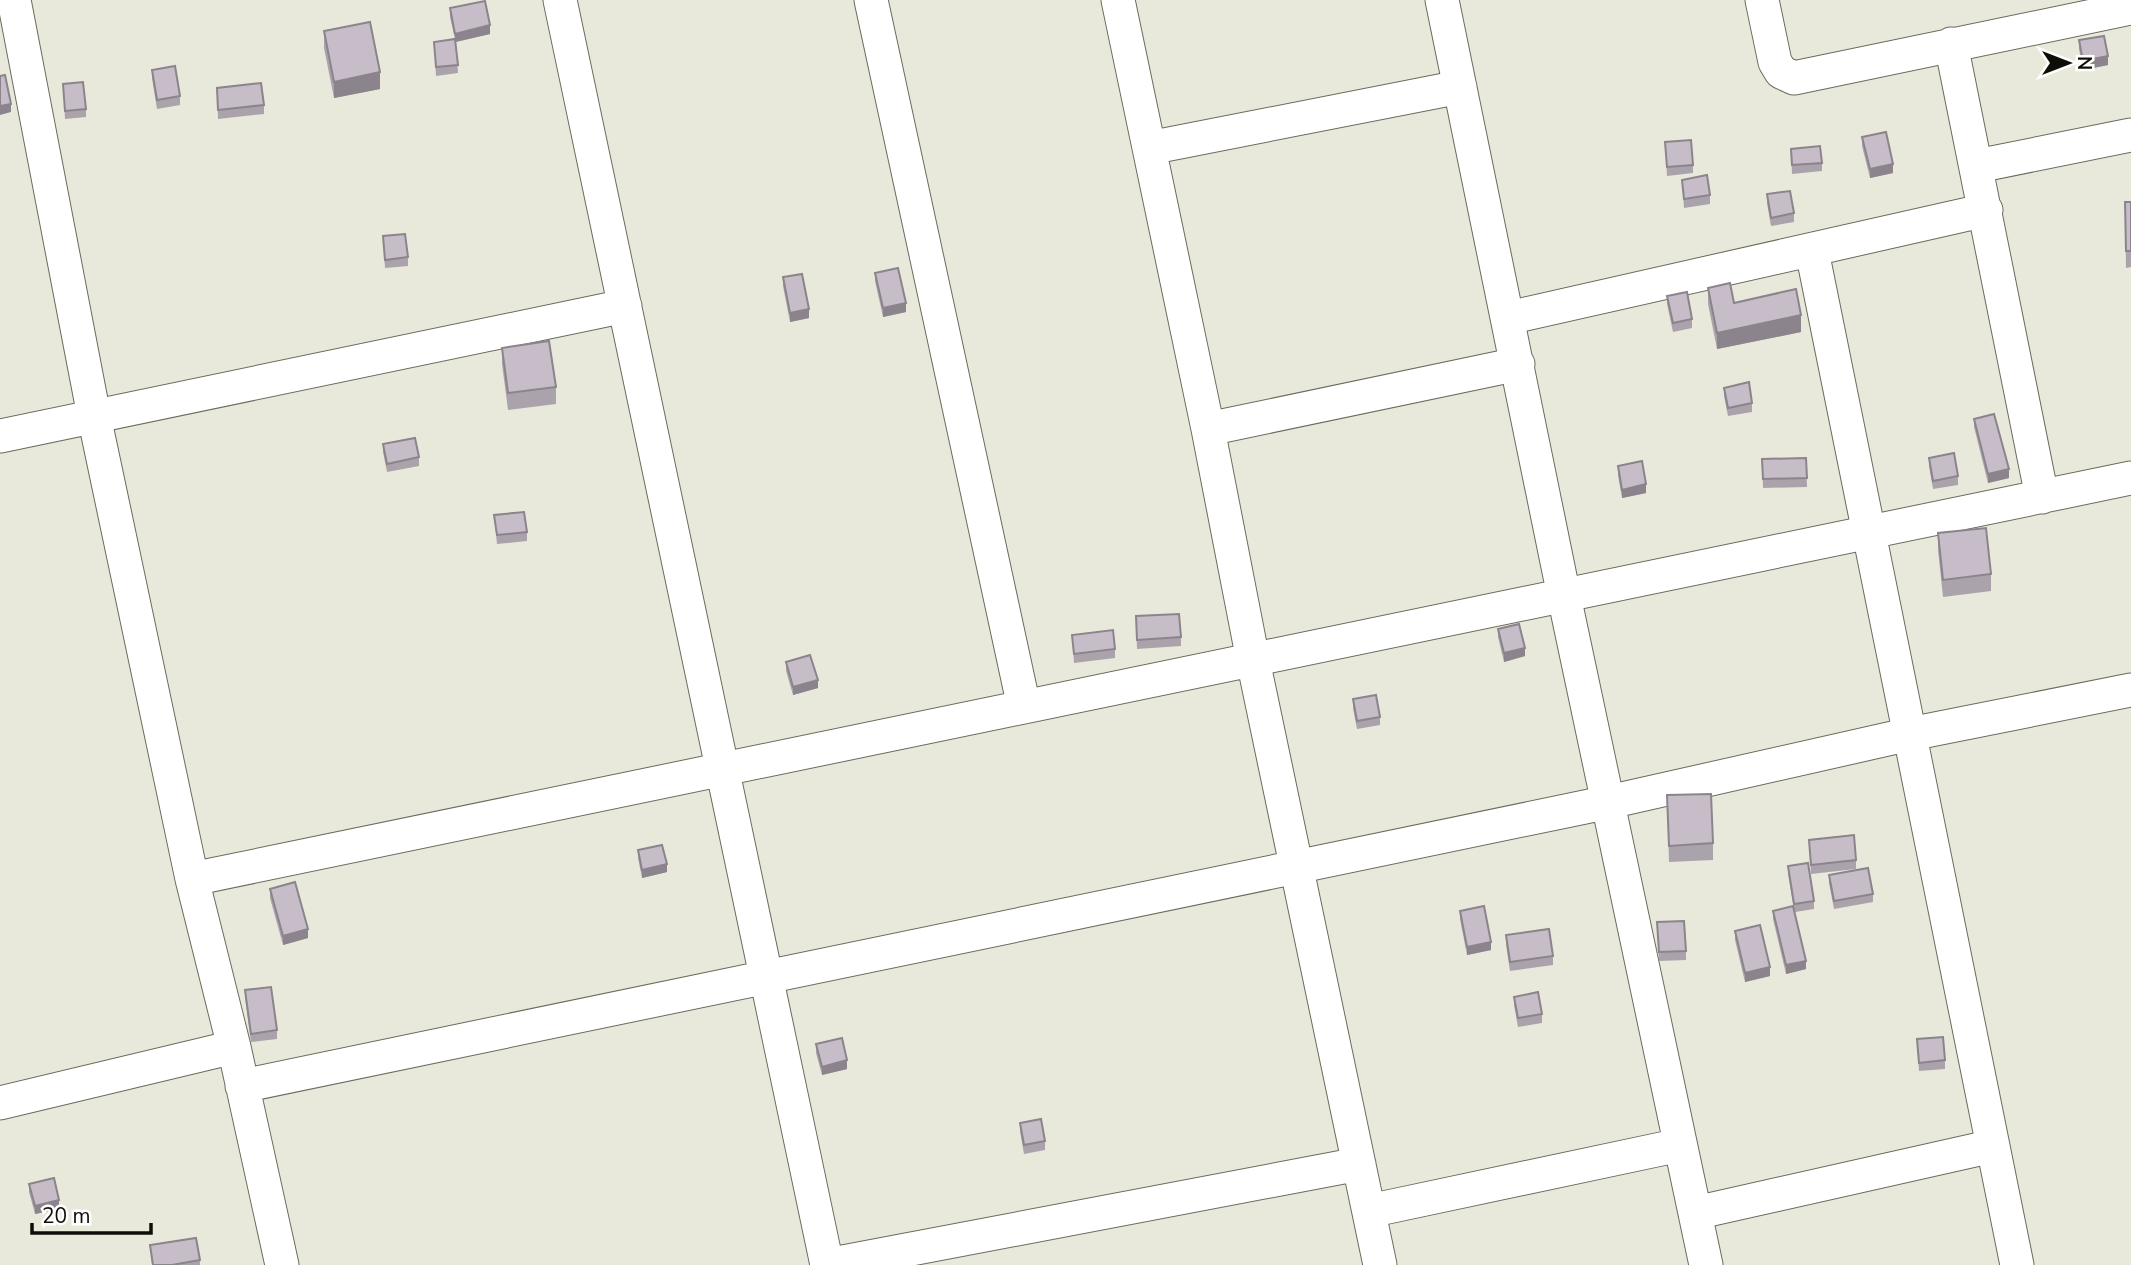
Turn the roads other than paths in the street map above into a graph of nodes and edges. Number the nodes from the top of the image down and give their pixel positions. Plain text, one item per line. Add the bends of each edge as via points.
1 (14, 0) edge
2 (560, 0) edge
3 (871, 0) edge
4 (1118, 0) edge
5 (1442, 0) edge
6 (1762, 0) edge
7 (2131, 8) edge
8 (1951, 44) junction
9 (1460, 87) junction
10 (2131, 135) edge
11 (1149, 148) junction
12 (1977, 166) junction
13 (1986, 210) junction
14 (1812, 251) junction
15 (625, 306) junction
16 (1508, 318) junction
17 (1518, 364) junction
18 (94, 416) junction
19 (1208, 429) junction
20 (0, 436) edge
21 (2131, 478) edge
22 (2042, 497) junction
23 (1870, 532) junction
24 (1564, 596) junction
25 (1253, 660) junction
26 (2131, 690) edge
27 (1024, 707) junction
28 (1910, 734) junction
29 (721, 770) junction
30 (1609, 802) junction
31 (1298, 867) junction
32 (192, 879) junction
33 (767, 977) junction
34 (234, 1047) junction
35 (242, 1086) junction
36 (0, 1103) edge
37 (1681, 1145) junction
38 (1993, 1146) junction
39 (1359, 1164) junction
40 (1369, 1211) junction
41 (1695, 1213) junction
42 (282, 1265) edge
43 (827, 1265) edge
44 (1381, 1265) edge
45 (1706, 1265) edge
46 (2017, 1265) edge

1 - 18 street
2 - 15 street
3 - 27 street
4 - 11 street
5 - 9 street
6 - 8 street via 1775,62 1781,72 1794,78
7 - 8 street
8 - 12 street
9 - 11 street
9 - 16 street
10 - 12 street
11 - 19 street
12 - 13 street
13 - 14 street
13 - 22 street
14 - 16 street
14 - 23 street
15 - 18 street
15 - 29 street
16 - 17 street
17 - 19 street
17 - 24 street
18 - 20 street
18 - 32 street
19 - 25 street
21 - 22 street
22 - 23 street
23 - 24 street
23 - 28 street
24 - 25 street
24 - 30 street
25 - 27 street
25 - 31 street
26 - 28 street
27 - 29 street
28 - 30 street
28 - 38 street
29 - 32 street
29 - 33 street
30 - 31 street
30 - 37 street
31 - 33 street
31 - 39 street
32 - 34 street
33 - 35 street
33 - 43 street
34 - 35 street
34 - 36 street
35 - 42 street
37 - 40 street
37 - 41 street
38 - 41 street
38 - 46 street
39 - 40 street
39 - 43 street
40 - 44 street
41 - 45 street

